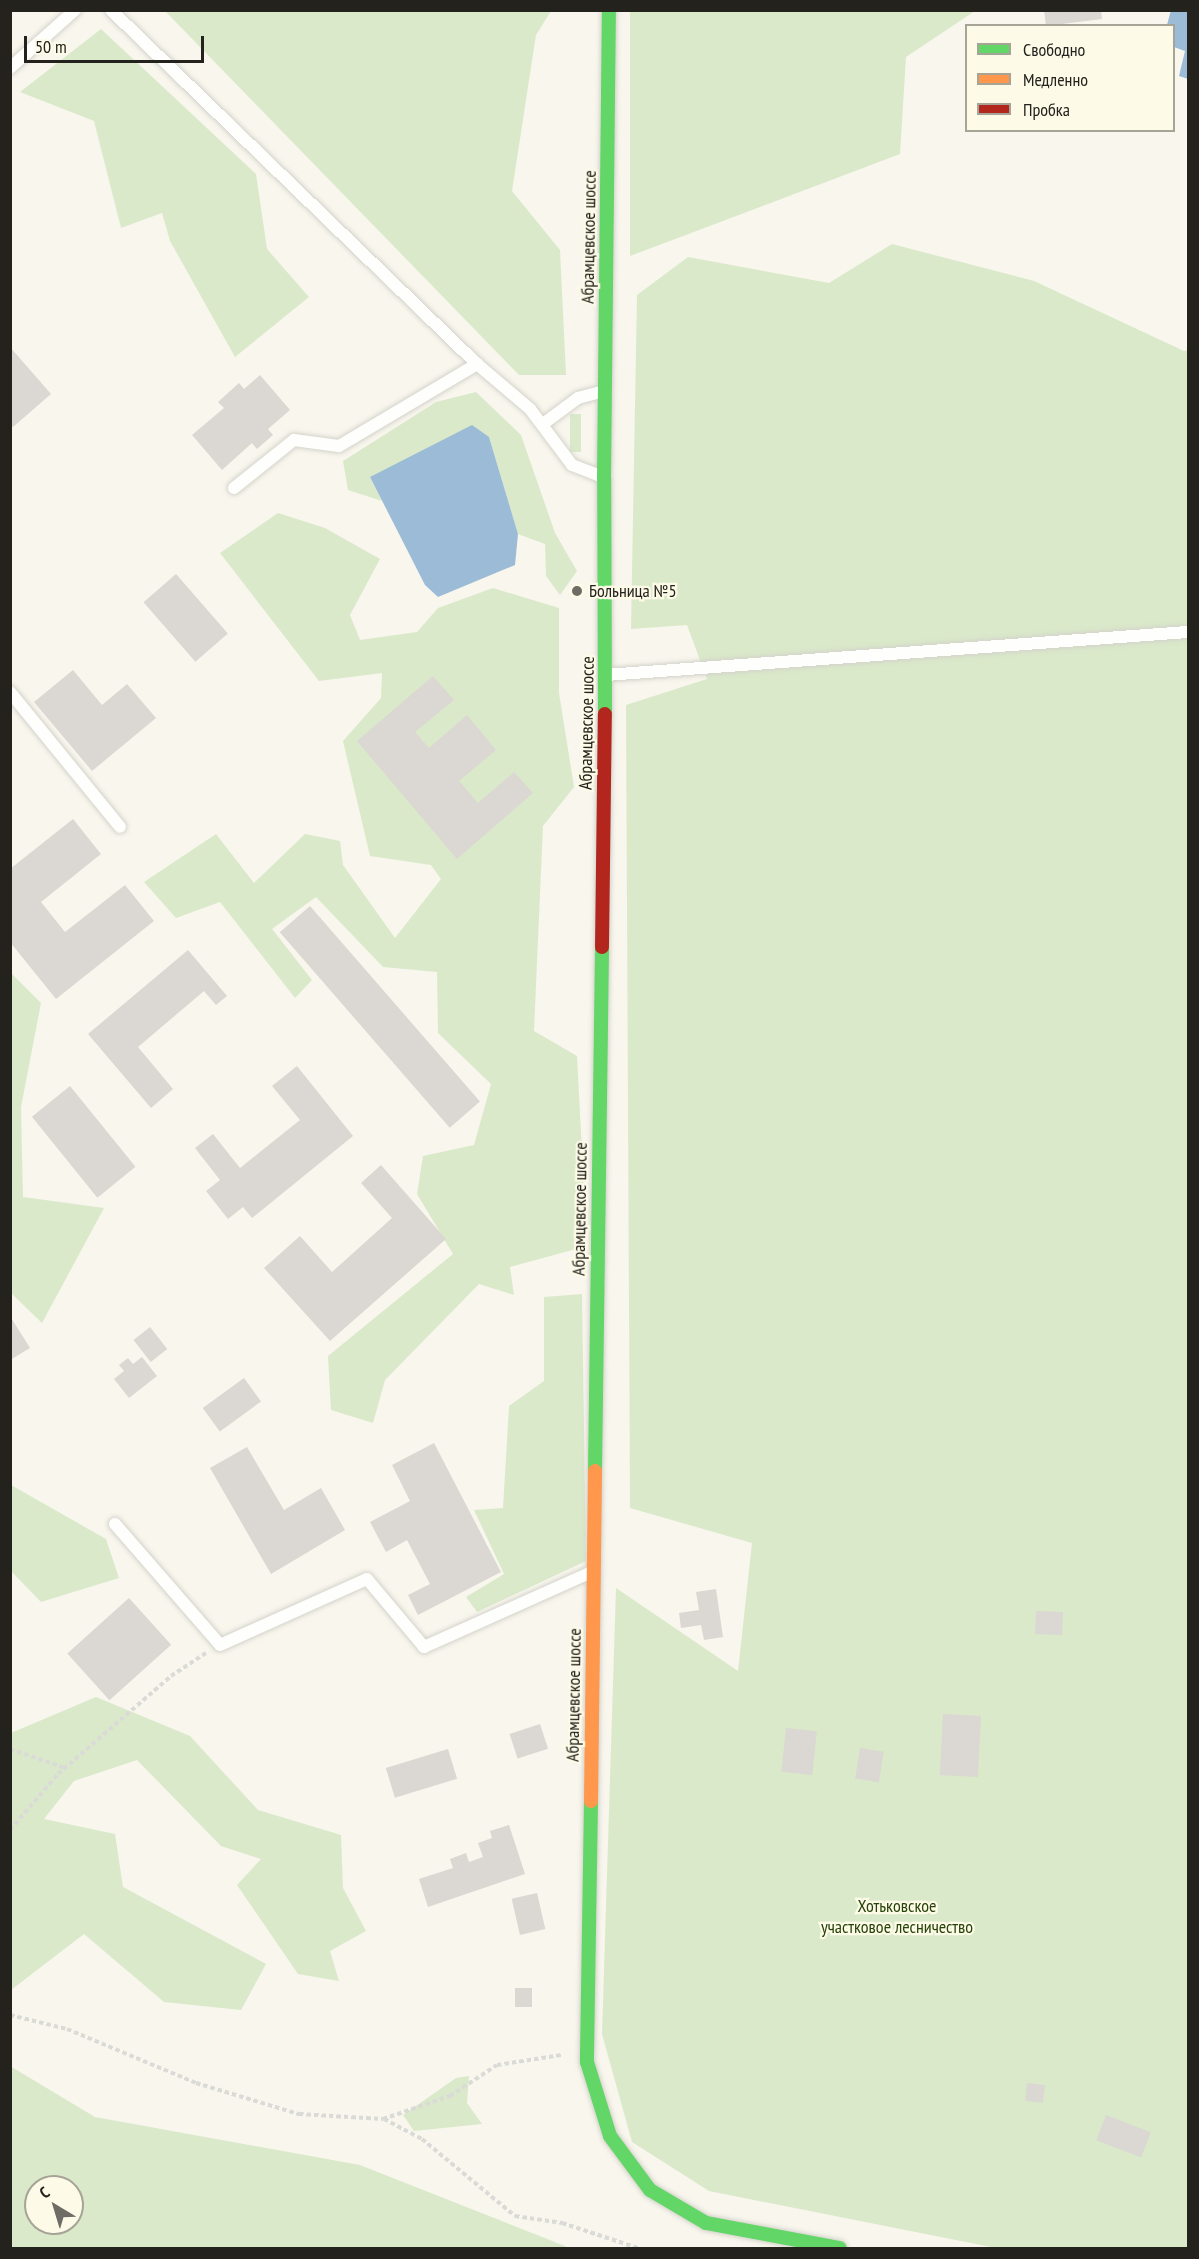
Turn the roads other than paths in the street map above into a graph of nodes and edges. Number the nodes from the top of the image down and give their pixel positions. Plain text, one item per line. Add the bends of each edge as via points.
1 (75, 10) edge
2 (111, 10) edge
3 (609, 10) edge
4 (10, 68) edge
5 (477, 364) junction
6 (605, 391) junction
7 (543, 424) junction
8 (604, 478) junction
9 (234, 488) dead end
10 (1188, 632) edge
11 (606, 675) junction
12 (10, 692) edge
13 (120, 826) dead end
14 (115, 1524) dead end
15 (593, 1572) junction
16 (840, 2248) edge

1 - 4 lane
2 - 5 lane
3 - 6 street, Абрамцевское шоссе
5 - 7 lane
5 - 9 lane via 339,446 294,440
6 - 7 lane via 578,398
6 - 8 street, Абрамцевское шоссе
7 - 8 lane via 572,465
8 - 11 street, Абрамцевское шоссе
10 - 11 lane
11 - 15 street, Абрамцевское шоссе
12 - 13 lane
14 - 15 lane via 220,1645 367,1579 424,1647
15 - 16 street, Абрамцевское шоссе via 586,2062 610,2136 650,2190 706,2223

